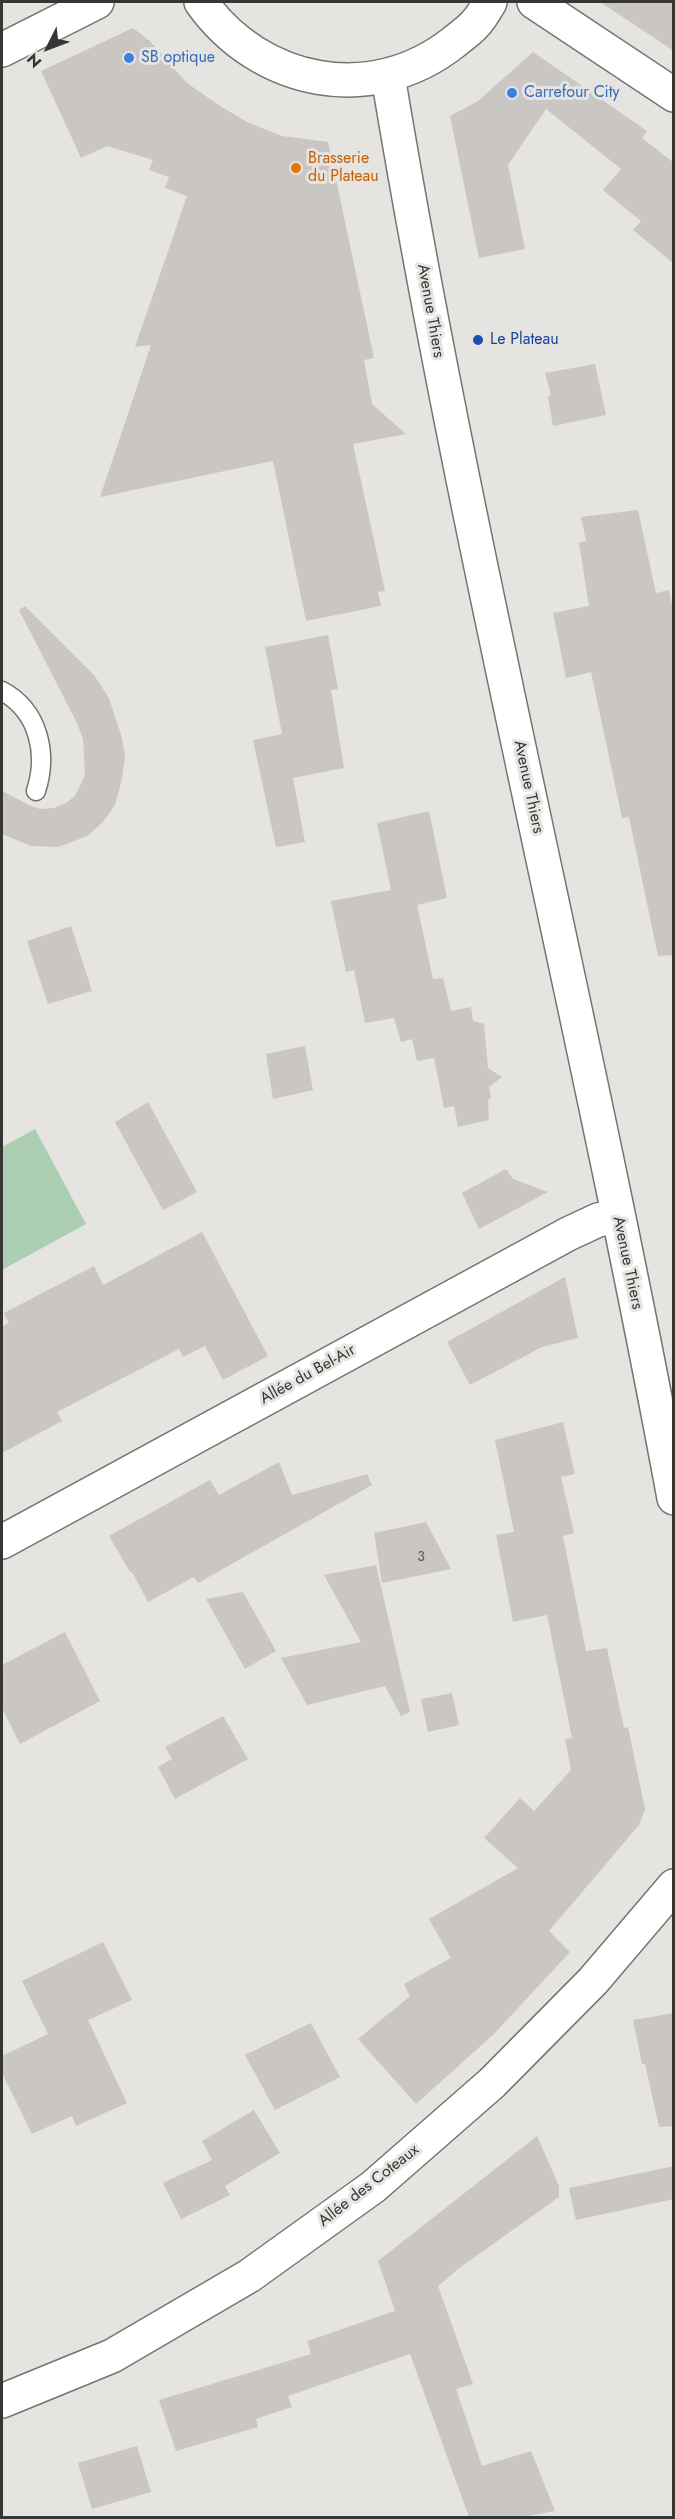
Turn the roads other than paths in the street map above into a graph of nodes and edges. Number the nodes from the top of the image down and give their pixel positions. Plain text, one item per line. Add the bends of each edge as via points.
1 (98, 2) edge
2 (201, 2) edge
3 (490, 2) edge
4 (534, 2) edge
5 (2, 50) edge
6 (388, 76) junction
7 (674, 94) edge
8 (2, 691) edge
9 (36, 791) dead end
10 (617, 1216) junction
11 (674, 1498) edge
12 (2, 1542) edge
13 (674, 1886) edge
14 (2, 2401) edge

1 - 5 main road
2 - 6 main road via 228,34 263,59 303,75 346,81
3 - 6 main road via 475,24 436,56
4 - 7 main road
6 - 10 main road, Avenue Thiers via 439,361
8 - 9 lane via 21,706 36,730 42,761
10 - 11 main road, Avenue Thiers
10 - 12 main road, Allée du Bel-Air via 568,1234
13 - 14 main road, Allée des Coteaux via 592,1981 492,2083 373,2187 249,2276 112,2356

